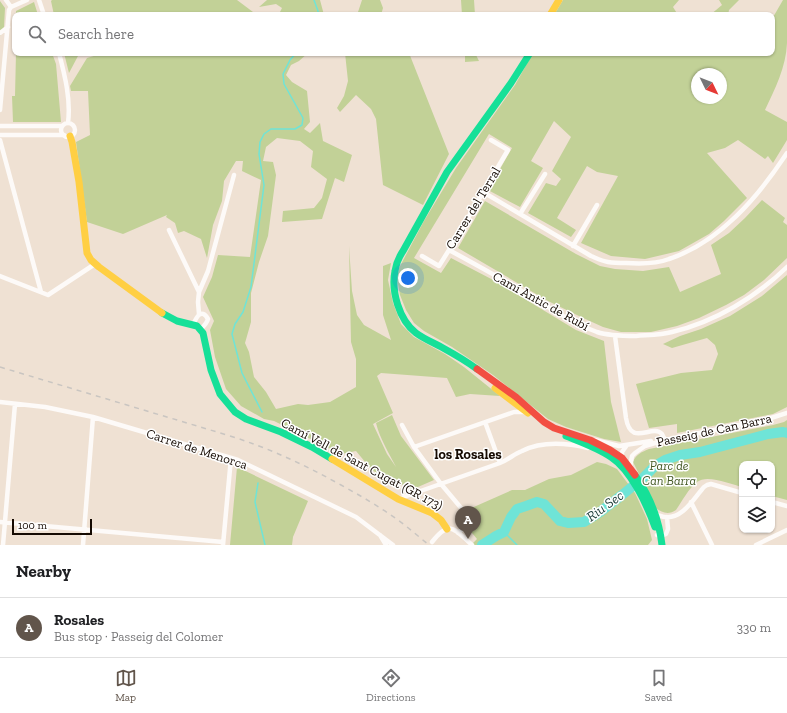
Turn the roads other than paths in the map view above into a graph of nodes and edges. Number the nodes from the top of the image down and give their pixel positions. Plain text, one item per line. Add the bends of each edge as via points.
1 (6, 0) edge
2 (27, 0) edge
3 (39, 0) edge
4 (559, 0) edge
5 (11, 7) junction
6 (43, 12) edge
7 (552, 12) edge
8 (8, 27) junction
9 (0, 33) edge
10 (59, 56) edge
11 (528, 56) edge
12 (0, 110) edge
13 (68, 123) junction
14 (0, 126) edge
15 (62, 126) junction
16 (0, 135) edge
17 (67, 136) junction
18 (491, 140) dead end
19 (0, 145) edge
20 (787, 153) edge
21 (545, 174) dead end
22 (234, 175) dead end
23 (483, 192) junction
24 (597, 205) dead end
25 (520, 214) junction
26 (169, 230) dead end
27 (573, 246) junction
28 (449, 250) junction
29 (422, 256) dead end
30 (95, 264) junction
31 (787, 267) edge
32 (0, 276) edge
33 (41, 292) junction
34 (199, 292) junction
35 (200, 314) junction
36 (193, 325) junction
37 (201, 330) junction
38 (615, 336) junction
39 (466, 363) junction
40 (507, 391) junction
41 (0, 402) edge
42 (15, 404) junction
43 (516, 404) junction
44 (514, 412) junction
45 (526, 412) junction
46 (787, 413) edge
47 (93, 418) junction
48 (485, 422) junction
49 (402, 425) dead end
50 (587, 438) junction
51 (664, 440) junction
52 (627, 445) junction
53 (414, 447) junction
54 (608, 455) junction
55 (231, 458) junction
56 (622, 458) junction
57 (500, 463) junction
58 (630, 467) junction
59 (633, 482) junction
60 (441, 484) junction
61 (739, 492) edge
62 (398, 499) junction
63 (691, 502) junction
64 (775, 503) edge
65 (787, 506) edge
66 (654, 516) junction
67 (667, 517) junction
68 (2, 522) edge
69 (84, 529) junction
70 (448, 529) junction
71 (787, 530) edge
72 (458, 533) junction
73 (380, 535) junction
74 (659, 535) junction
75 (432, 542) dead end
76 (223, 543) edge
77 (3, 545) edge
78 (82, 545) edge
79 (386, 545) edge
80 (393, 545) edge
81 (472, 545) edge
82 (658, 545) edge
83 (662, 545) edge
84 (712, 545) edge
85 (756, 545) edge

1 - 5 street
2 - 5 street
3 - 6 street
4 - 7 main road
5 - 8 street
8 - 9 street
8 - 12 street
10 - 13 street via 68,98
11 - 39 main road via 452,163 400,257 394,273 397,300 410,327
13 - 15 street
13 - 17 street via 73,125 74,132
14 - 15 street
15 - 17 street via 62,132
16 - 17 street
17 - 30 main road via 72,142 79,182 87,253
18 - 23 street, Carrer del Terral via 508,150
19 - 33 street
20 - 27 street via 756,195 726,225 690,250 668,260 630,264 609,262
21 - 25 street
22 - 34 street via 208,271
23 - 25 street
23 - 28 street, Carrer del Terral
24 - 27 street
25 - 27 street
26 - 34 street
28 - 29 street, Carrer del Terral via 439,266
28 - 38 street, Camí Antic de Rubí via 584,326
30 - 33 street via 48,295
30 - 36 main road via 165,315
31 - 38 street, Camí Antic de Rubí via 730,310 696,325 655,335
32 - 33 street
34 - 35 street
35 - 36 street
35 - 37 street, Camí Vell de Sant Cugat (GR 173) via 204,314 208,319
36 - 37 main road
37 - 62 main road, Camí Vell de Sant Cugat (GR 173) via 220,394 235,412 312,448
38 - 51 street via 629,428 639,434 658,432
39 - 40 main road
39 - 43 main road
40 - 43 street
40 - 50 main road via 547,424
41 - 42 street, Carrer de Menorca
42 - 47 street, Carrer de Menorca via 45,407
42 - 68 street
43 - 44 street
43 - 45 main road
44 - 45 street
44 - 48 street
45 - 54 main road via 550,429
46 - 51 street, Passeig de Can Barra
47 - 55 street, Carrer de Menorca
47 - 69 street
48 - 53 street
48 - 57 street
49 - 53 street
50 - 52 street via 614,445
50 - 56 main road
51 - 52 street
51 - 58 street, Passeig de Can Barra via 640,449 632,456
52 - 56 street via 622,452
53 - 60 street
54 - 57 street via 587,448 555,443 522,450
54 - 59 main road via 625,469
55 - 73 street, Carrer de Menorca via 356,517
55 - 76 street
56 - 58 main road
56 - 59 street
57 - 60 street
58 - 66 main road via 645,491
59 - 66 main road
60 - 62 street
60 - 72 street via 468,520
61 - 63 street via 711,484 704,487
62 - 70 main road, Camí Vell de Sant Cugat (GR 173) via 432,513
63 - 67 street via 680,513
63 - 84 street
64 - 65 street
66 - 67 street
66 - 74 main road
67 - 74 street via 666,534
68 - 69 street
68 - 77 street
69 - 76 street
69 - 78 street
70 - 72 street
70 - 75 street via 442,530
71 - 85 street
72 - 81 street
73 - 79 street, Carrer de Menorca
73 - 80 street, Carrer de Menorca
74 - 82 main road
74 - 83 main road

